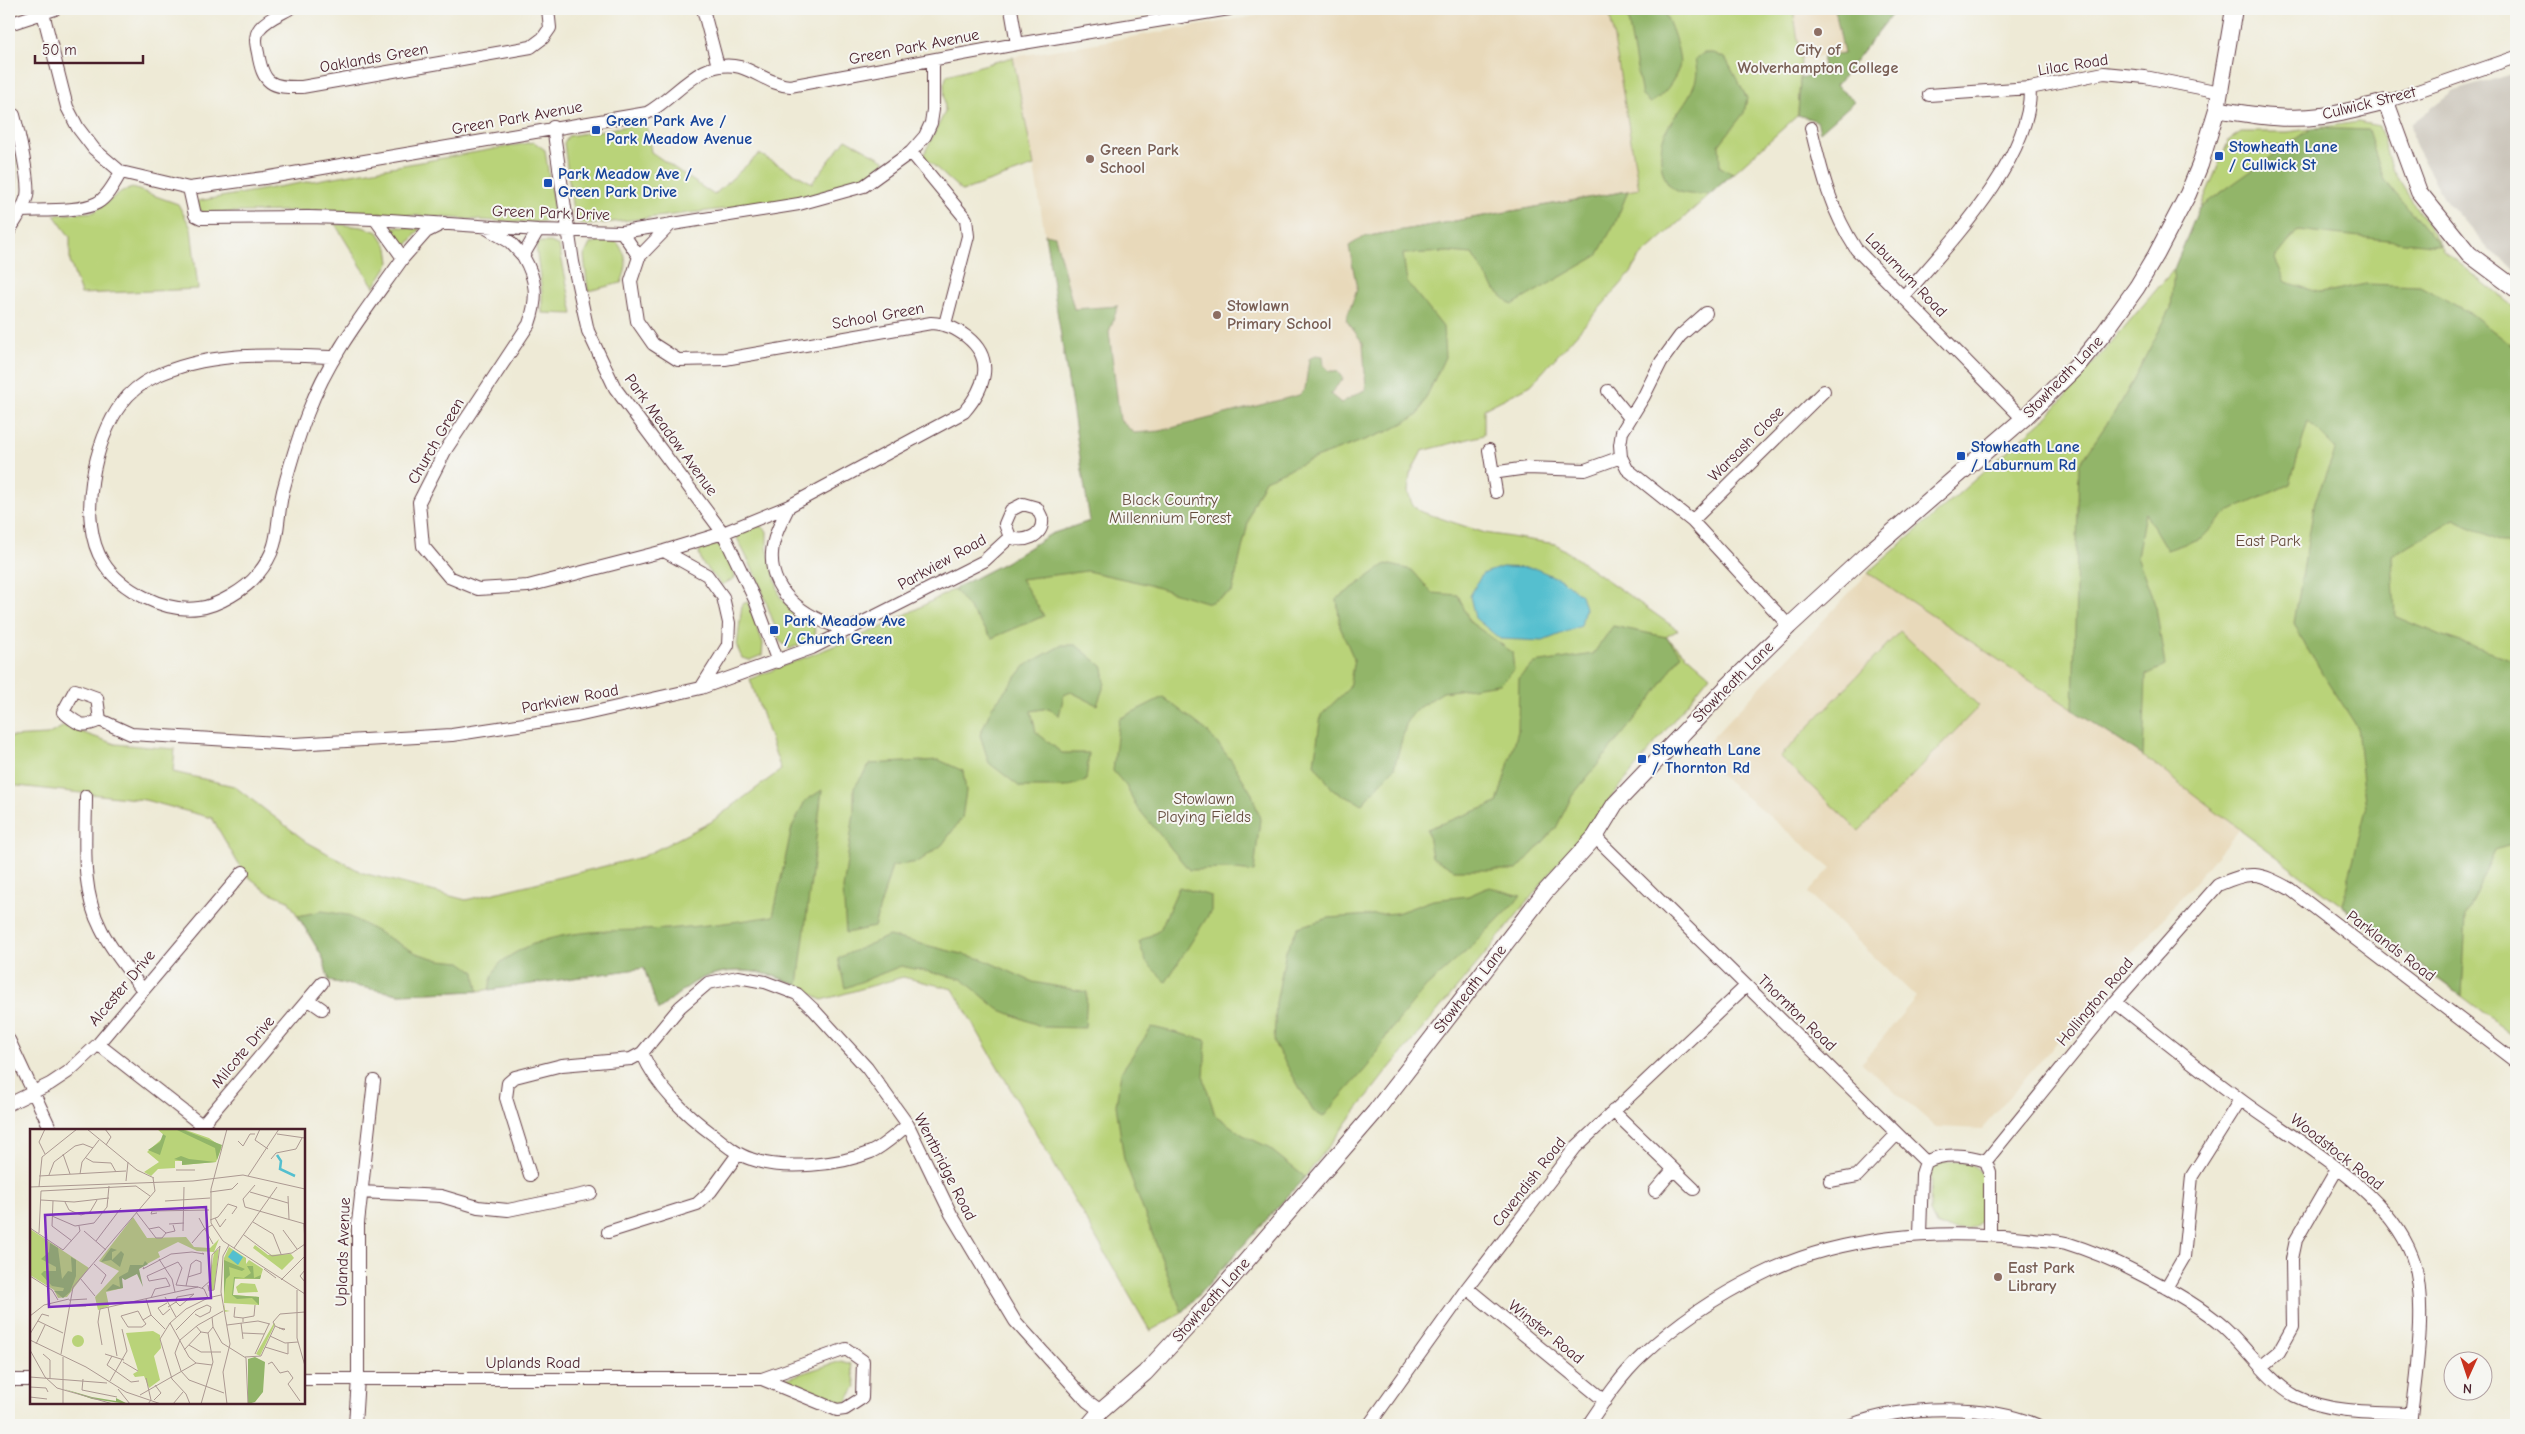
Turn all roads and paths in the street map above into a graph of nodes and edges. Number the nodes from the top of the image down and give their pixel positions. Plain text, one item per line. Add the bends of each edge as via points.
1 (289, 9) edge
2 (548, 9) edge
3 (702, 9) edge
4 (1011, 9) edge
5 (1230, 9) edge
6 (2234, 9) edge
7 (49, 11) edge
8 (9, 24) edge
9 (1017, 44) junction
10 (2516, 57) edge
11 (933, 60) junction
12 (718, 66) junction
13 (2030, 88) junction
14 (2220, 92) junction
15 (1929, 96) dead end
16 (2386, 102) junction
17 (2217, 109) junction
18 (9, 112) edge
19 (553, 128) junction
20 (1811, 128) dead end
21 (911, 152) junction
22 (121, 172) junction
23 (189, 188) junction
24 (22, 211) junction
25 (375, 219) junction
26 (445, 222) junction
27 (671, 224) junction
28 (483, 226) junction
29 (538, 230) junction
30 (9, 231) edge
31 (568, 231) junction
32 (622, 232) junction
33 (523, 256) junction
34 (639, 257) junction
35 (403, 258) junction
36 (2516, 289) edge
37 (1904, 296) junction
38 (1706, 313) dead end
39 (945, 324) junction
40 (332, 357) junction
41 (1608, 391) dead end
42 (1824, 391) dead end
43 (1630, 418) junction
44 (2023, 419) junction
45 (1489, 450) dead end
46 (1621, 457) junction
47 (1492, 473) junction
48 (1496, 492) dead end
49 (789, 506) junction
50 (1692, 521) junction
51 (723, 533) junction
52 (1010, 537) dead end
53 (664, 551) junction
54 (1789, 626) junction
55 (850, 630) junction
56 (778, 662) junction
57 (702, 688) junction
58 (100, 720) dead end
59 (86, 796) dead end
60 (1595, 837) junction
61 (243, 872) dead end
62 (2238, 876) joint
63 (322, 983) dead end
64 (1746, 986) junction
65 (142, 989) junction
66 (309, 1000) junction
67 (2116, 1002) junction
68 (322, 1010) dead end
69 (9, 1040) edge
70 (98, 1044) junction
71 (642, 1053) junction
72 (2516, 1062) edge
73 (374, 1081) dead end
74 (33, 1092) junction
75 (2240, 1100) junction
76 (9, 1104) edge
77 (1613, 1111) junction
78 (908, 1125) junction
79 (205, 1128) edge
80 (51, 1129) edge
81 (1897, 1134) junction
82 (738, 1154) junction
83 (1986, 1161) junction
84 (1926, 1162) junction
85 (2337, 1169) junction
86 (1673, 1170) junction
87 (530, 1175) dead end
88 (1830, 1181) dead end
89 (1694, 1189) dead end
90 (1655, 1191) dead end
91 (361, 1192) junction
92 (591, 1193) dead end
93 (608, 1232) dead end
94 (1920, 1234) junction
95 (1990, 1235) junction
96 (1467, 1288) junction
97 (2166, 1288) junction
98 (2262, 1366) junction
99 (305, 1378) edge
100 (358, 1378) junction
101 (762, 1379) junction
102 (9, 1380) edge
103 (30, 1380) edge
104 (1604, 1400) junction
105 (1101, 1411) junction
106 (2411, 1419) edge
107 (355, 1425) edge
108 (1089, 1425) edge
109 (1369, 1425) edge
110 (1588, 1425) edge
111 (1851, 1425) edge
112 (2037, 1425) edge

1 - 2 street, Oaklands Green via 261,27 256,37 261,73 272,84 284,88 531,47 550,28
3 - 12 street
4 - 9 street
5 - 9 street, Green Park Avenue
6 - 14 street, Stowheath Lane
7 - 8 street
7 - 22 street, Green Park Avenue via 67,107 94,149
9 - 11 street, Green Park Avenue
10 - 16 street, Culwick Street
11 - 12 street, Green Park Avenue via 790,86 780,86 739,67
11 - 21 street, Green Park Drive via 930,124 925,136
12 - 19 street, Green Park Avenue via 694,75 647,113
13 - 14 street, Lilac Road via 2089,75 2124,74
13 - 15 street, Lilac Road
13 - 37 street via 2027,120 1988,194
14 - 17 street, Stowheath Lane
16 - 17 street, Culwick Street via 2324,116 2299,118 2268,118
16 - 36 street via 2419,192 2469,254
17 - 44 street, Stowheath Lane via 2188,194 2137,287 2077,366
18 - 24 street via 14,114 18,129 28,194
19 - 23 street, Green Park Avenue
19 - 31 street, Park Meadow Avenue
20 - 37 street, Laburnum Road via 1837,219 1856,249
21 - 27 street, Green Park Drive via 864,186 799,204
21 - 39 street via 966,219 968,226
22 - 23 street, Green Park Avenue
22 - 24 street via 97,203 75,208
23 - 25 street, Green Park Drive via 195,215 201,218
24 - 30 street
25 - 26 street, Green Park Drive
25 - 35 street
26 - 28 street, Green Park Drive
26 - 35 street via 426,232
27 - 32 street, Green Park Drive
27 - 34 street, School Green
28 - 29 street, Green Park Drive
28 - 33 street, Church Green via 510,242
29 - 31 street, Green Park Drive
29 - 33 street
31 - 32 street, Green Park Drive
31 - 51 street, Park Meadow Avenue via 588,332 615,388
32 - 34 street
33 - 53 street, Church Green via 534,280 536,304 532,317 445,451 419,502 423,546 449,577 478,589 528,586
34 - 39 street, School Green via 631,281 637,321 653,344 678,360 725,359 931,323
35 - 40 street
37 - 44 street, Laburnum Road
38 - 43 street via 1680,336
39 - 49 street, School Green via 958,330 981,352 984,375 970,406
40 - 40 street via 308,411 283,492 277,544 258,575 241,590 199,608 155,602 133,593 118,580 102,561 90,514 91,486 98,452 122,403 154,377 224,357
41 - 43 street
42 - 50 street, Warsash Close
43 - 46 street via 1622,432
44 - 54 street, Stowheath Lane
45 - 47 street
46 - 47 street via 1585,470 1527,468
46 - 50 street via 1627,469
47 - 48 street
49 - 51 street, School Green
49 - 55 street via 775,538 772,555 777,585 816,619
50 - 54 street
51 - 53 street, Church Green
51 - 56 street, Park Meadow Avenue via 755,600
52 - 55 street, Parkview Road via 984,561
53 - 57 street via 707,575 723,597 729,623 728,645
54 - 60 street, Stowheath Lane via 1615,804
55 - 56 street, Parkview Road
56 - 57 street, Parkview Road
57 - 58 street, Parkview Road via 577,716 452,736 315,744 132,734
59 - 65 street via 89,898 101,929
60 - 64 street, Thornton Road
60 - 105 street, Stowheath Lane via 1545,892 1375,1112 1215,1297 1145,1373
61 - 65 street, Alcester Drive
62 - 67 street, Hollington Road via 2218,885
62 - 72 street, Parklands Road via 2263,875 2290,889
63 - 66 street, Milcote Drive
64 - 77 street, Cavendish Road
64 - 81 street, Thornton Road
65 - 70 street, Alcester Drive
66 - 68 street
66 - 79 street, Milcote Drive
67 - 75 street, Woodstock Road
67 - 83 street, Hollington Road
69 - 74 street
70 - 74 street, Alcester Drive via 68,1072
70 - 79 street, Milcote Drive
71 - 78 street, Wentbridge Road via 680,1007 708,983 738,977 765,982 797,994 813,1009 866,1068
71 - 82 street via 650,1070 684,1113
71 - 87 street via 631,1059 562,1064 515,1077 508,1083 506,1098
73 - 91 street, Uplands Avenue
74 - 76 street, Alcester Drive
74 - 80 street
75 - 85 street, Woodstock Road
75 - 97 street via 2192,1176 2184,1257
77 - 86 street
77 - 96 street, Cavendish Road via 1575,1148
78 - 82 street via 872,1152 835,1162 782,1164 753,1160
78 - 105 street, Wentbridge Road via 951,1214 1015,1321 1086,1401
81 - 84 street, Thornton Road
81 - 88 street via 1857,1176
82 - 93 street via 711,1191 697,1204
83 - 84 street via 1974,1157 1935,1157
83 - 95 street via 1990,1172
84 - 94 street via 1922,1174
85 - 98 street via 2296,1240 2292,1267 2293,1327 2279,1352
85 - 106 street, Woodstock Road via 2376,1201 2412,1256 2421,1298
86 - 89 street
86 - 90 street
91 - 92 street via 441,1196 478,1207 508,1210
91 - 100 street, Uplands Avenue
94 - 95 street
94 - 104 street via 1844,1246 1761,1274 1693,1315 1642,1355
95 - 97 street via 2065,1243 2134,1271
96 - 104 street, Winster Road
96 - 109 street, Cavendish Road
97 - 98 street via 2221,1325
98 - 106 street via 2294,1395 2319,1405
99 - 100 street, Uplands Road
100 - 101 street, Uplands Road
100 - 107 street, Uplands Avenue
101 - 101 street, Uplands Road via 837,1410 845,1409 862,1398 863,1361 846,1348
102 - 103 street
104 - 110 street
105 - 108 street, Stowheath Lane
111 - 112 street via 1909,1410 1956,1410

